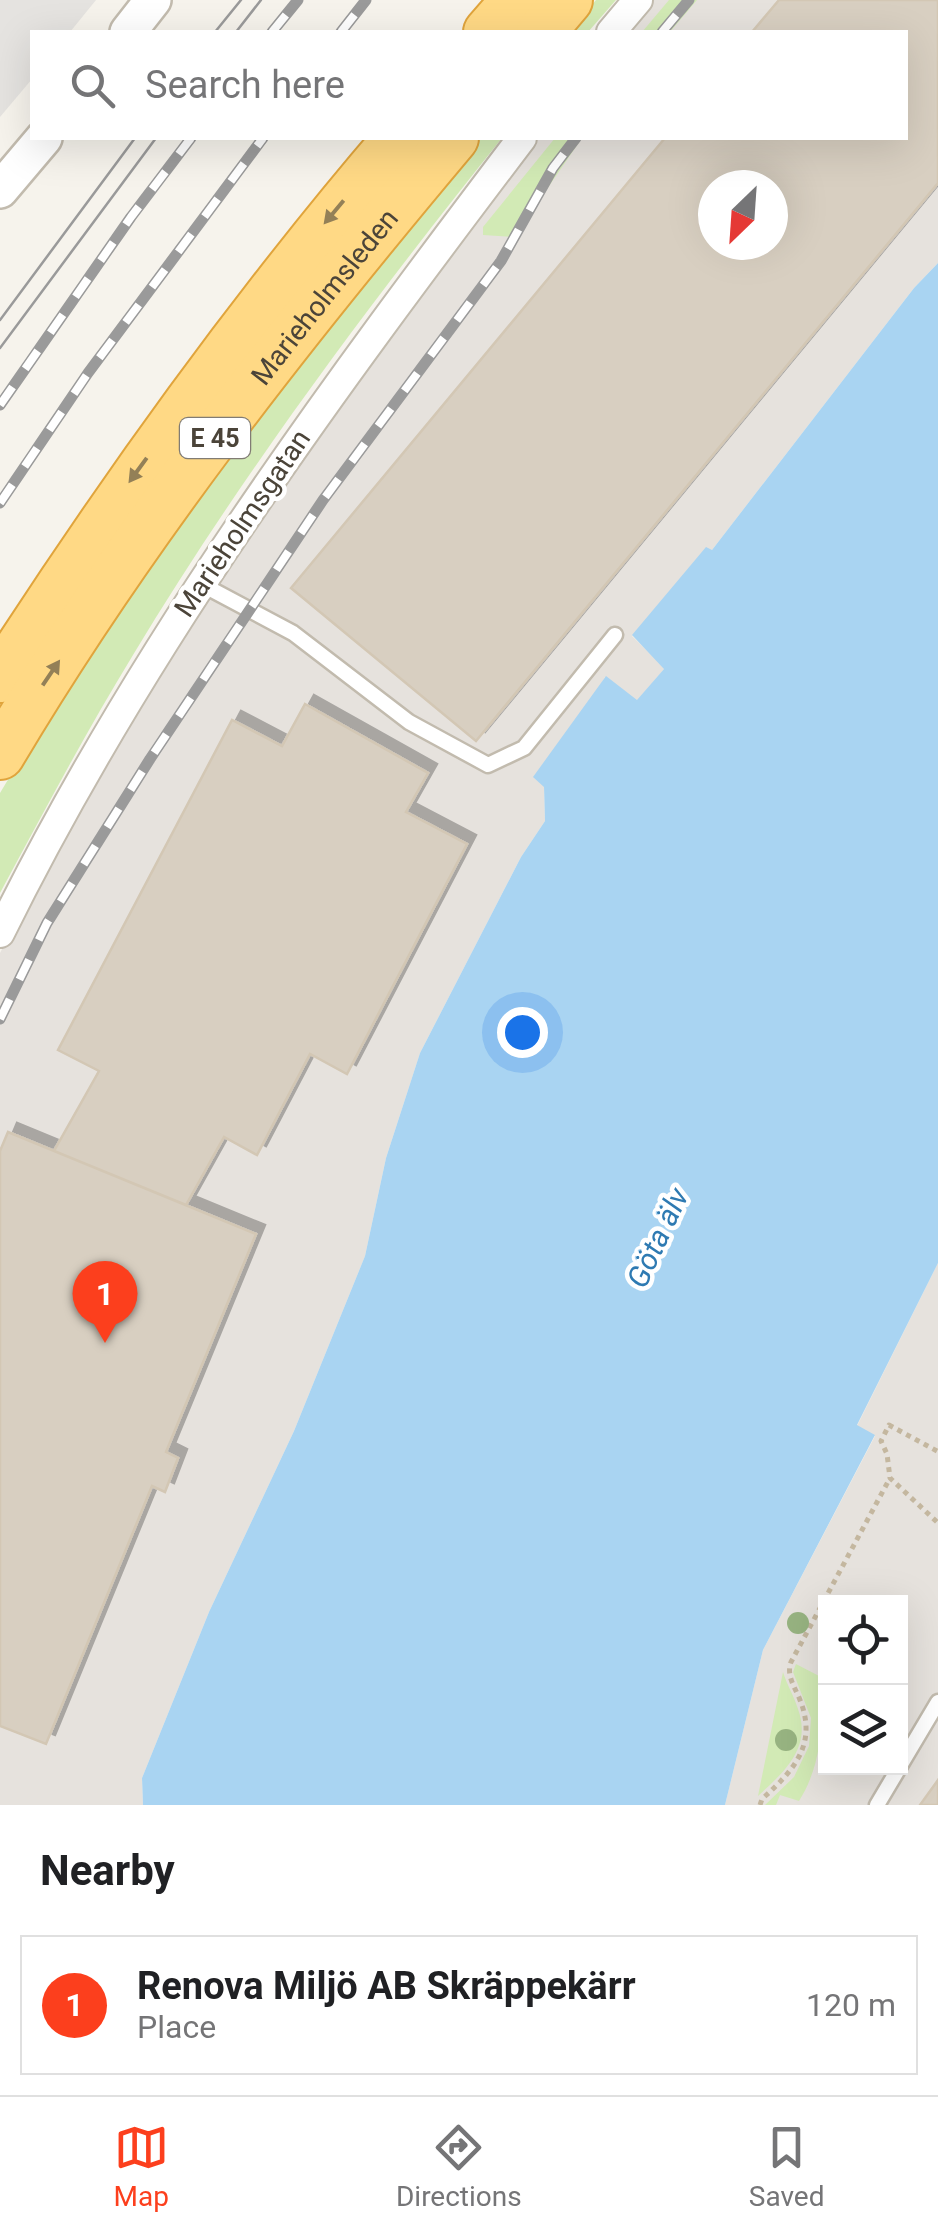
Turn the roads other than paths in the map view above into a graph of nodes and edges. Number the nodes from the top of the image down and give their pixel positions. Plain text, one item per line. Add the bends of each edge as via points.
1 (153, 0) edge
2 (516, 0) edge
3 (568, 0) edge
4 (638, 0) edge
5 (130, 30) edge
6 (490, 30) edge
7 (543, 30) edge
8 (612, 30) edge
9 (42, 140) edge
10 (396, 140) edge
11 (452, 140) edge
12 (520, 140) edge
13 (0, 190) edge
14 (201, 584) junction
15 (615, 635) dead end
16 (0, 678) edge
17 (0, 756) edge
18 (0, 933) edge
19 (938, 1702) edge
20 (908, 1753) edge
21 (895, 1775) edge
22 (877, 1805) edge

1 - 5 street
2 - 6 highway
3 - 7 highway
4 - 8 street
9 - 13 street
10 -> 16 highway, Marieholmsleden / E 45 via 232,342
17 -> 11 highway, Marieholmsleden / E 45 via 178,488 341,273
12 - 14 street, Marieholmsgatan via 364,347
14 - 15 lane via 293,632 409,722 488,765 524,748
14 - 18 street, Marieholmsgatan via 79,781
19 - 20 lane
21 - 22 lane

